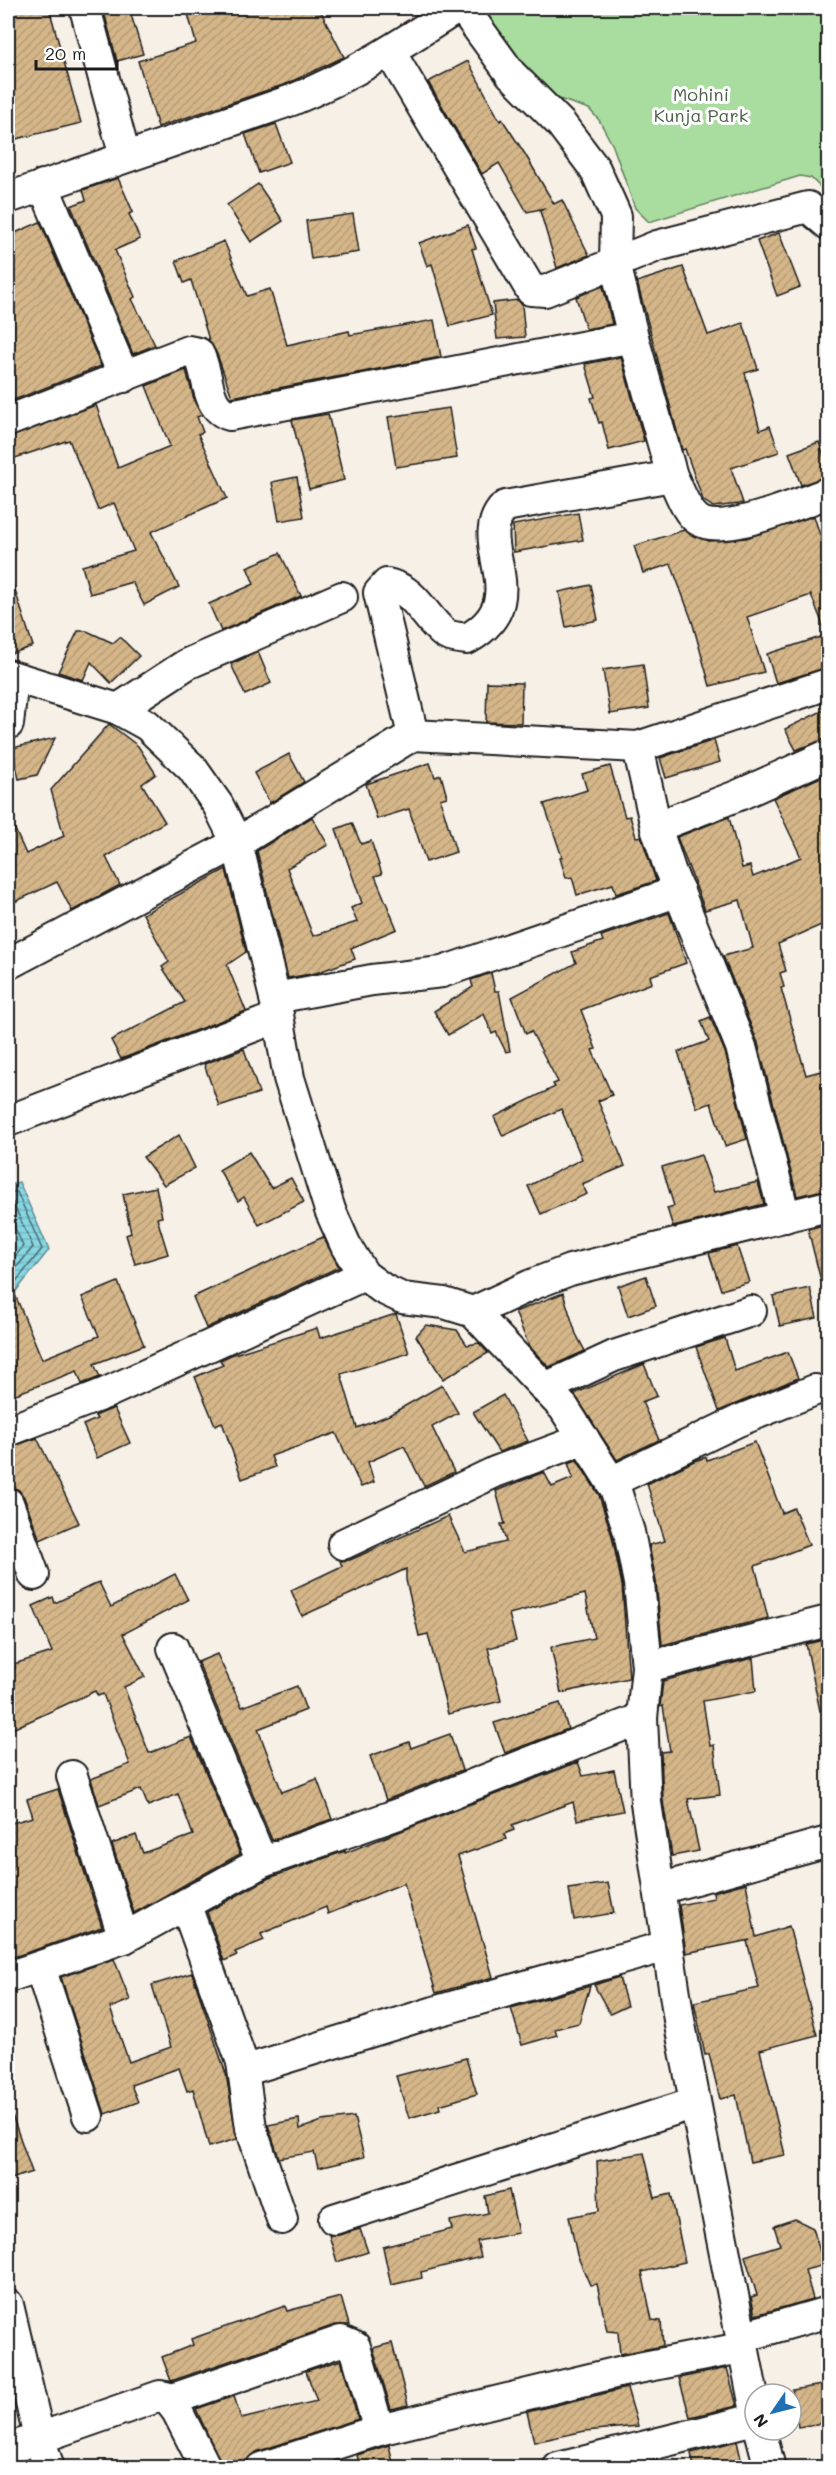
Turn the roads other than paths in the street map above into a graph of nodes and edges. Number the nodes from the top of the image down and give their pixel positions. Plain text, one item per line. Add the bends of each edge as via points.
1 (85, 8) edge
2 (457, 8) edge
3 (463, 8) edge
4 (390, 52) junction
5 (125, 157) junction
6 (43, 185) junction
7 (8, 198) edge
8 (828, 224) edge
9 (615, 263) junction
10 (633, 337) junction
11 (124, 377) junction
12 (8, 421) edge
13 (672, 476) junction
14 (828, 493) edge
15 (342, 597) dead end
16 (10, 677) edge
17 (828, 684) edge
18 (118, 709) junction
19 (8, 724) edge
20 (413, 735) junction
21 (638, 747) junction
22 (828, 755) edge
23 (656, 826) junction
24 (237, 843) junction
25 (679, 891) junction
26 (8, 964) edge
27 (276, 1007) junction
28 (8, 1121) edge
29 (828, 1206) edge
30 (785, 1217) junction
31 (364, 1275) junction
32 (751, 1311) dead end
33 (472, 1312) junction
34 (545, 1388) junction
35 (815, 1390) dead end
36 (8, 1431) edge
37 (584, 1440) junction
38 (610, 1482) junction
39 (8, 1503) edge
40 (343, 1544) dead end
41 (34, 1575) dead end
42 (828, 1621) edge
43 (173, 1648) dead end
44 (647, 1667) junction
45 (642, 1718) junction
46 (72, 1776) dead end
47 (828, 1842) edge
48 (262, 1862) junction
49 (659, 1889) junction
50 (186, 1906) junction
51 (124, 1938) junction
52 (668, 1946) junction
53 (40, 1967) junction
54 (8, 1977) edge
55 (242, 2062) junction
56 (695, 2103) junction
57 (88, 2116) dead end
58 (282, 2219) dead end
59 (334, 2219) dead end
60 (8, 2305) edge
61 (828, 2312) edge
62 (742, 2343) junction
63 (750, 2382) edge
64 (170, 2400) junction
65 (743, 2423) edge
66 (379, 2430) junction
67 (39, 2437) junction
68 (763, 2442) edge
69 (8, 2449) edge
70 (268, 2467) edge
71 (49, 2468) edge
72 (206, 2468) edge
73 (558, 2468) edge
74 (770, 2468) edge

1 - 5 street
2 - 4 street
3 - 9 street via 511,74 561,123 595,169 616,216
4 - 5 street via 338,82
4 - 9 street via 531,290 545,291
5 - 6 street
6 - 7 street
6 - 11 street
8 - 9 street via 808,207 657,246
9 - 10 street
10 - 11 street via 230,415 220,412 212,402 198,353 188,351
10 - 13 street
11 - 12 street
13 - 14 street via 688,509 697,520 709,524 748,519
13 - 20 street via 505,506 496,514 491,527 502,584 497,607 483,630 467,639 445,634 420,603 398,586 387,584 379,593
15 - 18 street via 187,664
16 - 18 street
16 - 19 street
17 - 21 street
18 - 24 street via 147,725 192,768 218,805
20 - 21 street
20 - 24 street
21 - 23 street
22 - 23 street via 739,795
23 - 25 street
24 - 26 street
24 - 27 street
25 - 27 street via 442,972 372,980
25 - 30 street via 741,1047
27 - 28 street
27 - 31 street via 289,1078 330,1210
29 - 30 street
30 - 33 street via 570,1270
31 - 33 street via 402,1298 444,1303
31 - 36 street via 106,1393
32 - 34 street via 614,1356
33 - 34 street
34 - 37 street via 564,1408
35 - 38 street via 738,1421
37 - 38 street
37 - 40 street via 495,1472
38 - 44 street via 629,1532 639,1583
39 - 41 street
42 - 44 street
43 - 48 street
44 - 45 street
45 - 48 street via 401,1813
45 - 49 street via 646,1803
46 - 51 street
47 - 49 street
48 - 50 street
49 - 52 street
50 - 51 street
50 - 55 street
51 - 53 street
52 - 55 street via 253,2068
52 - 56 street
53 - 54 street
53 - 57 street
55 - 58 street via 251,2128
56 - 59 street
56 - 62 street
60 - 67 street
61 - 62 street
62 - 63 street
62 - 66 street
64 - 66 street via 341,2341 355,2346
64 - 67 street via 160,2396
64 - 72 street
65 - 73 street
66 - 70 street
67 - 69 street
67 - 71 street
68 - 74 street

